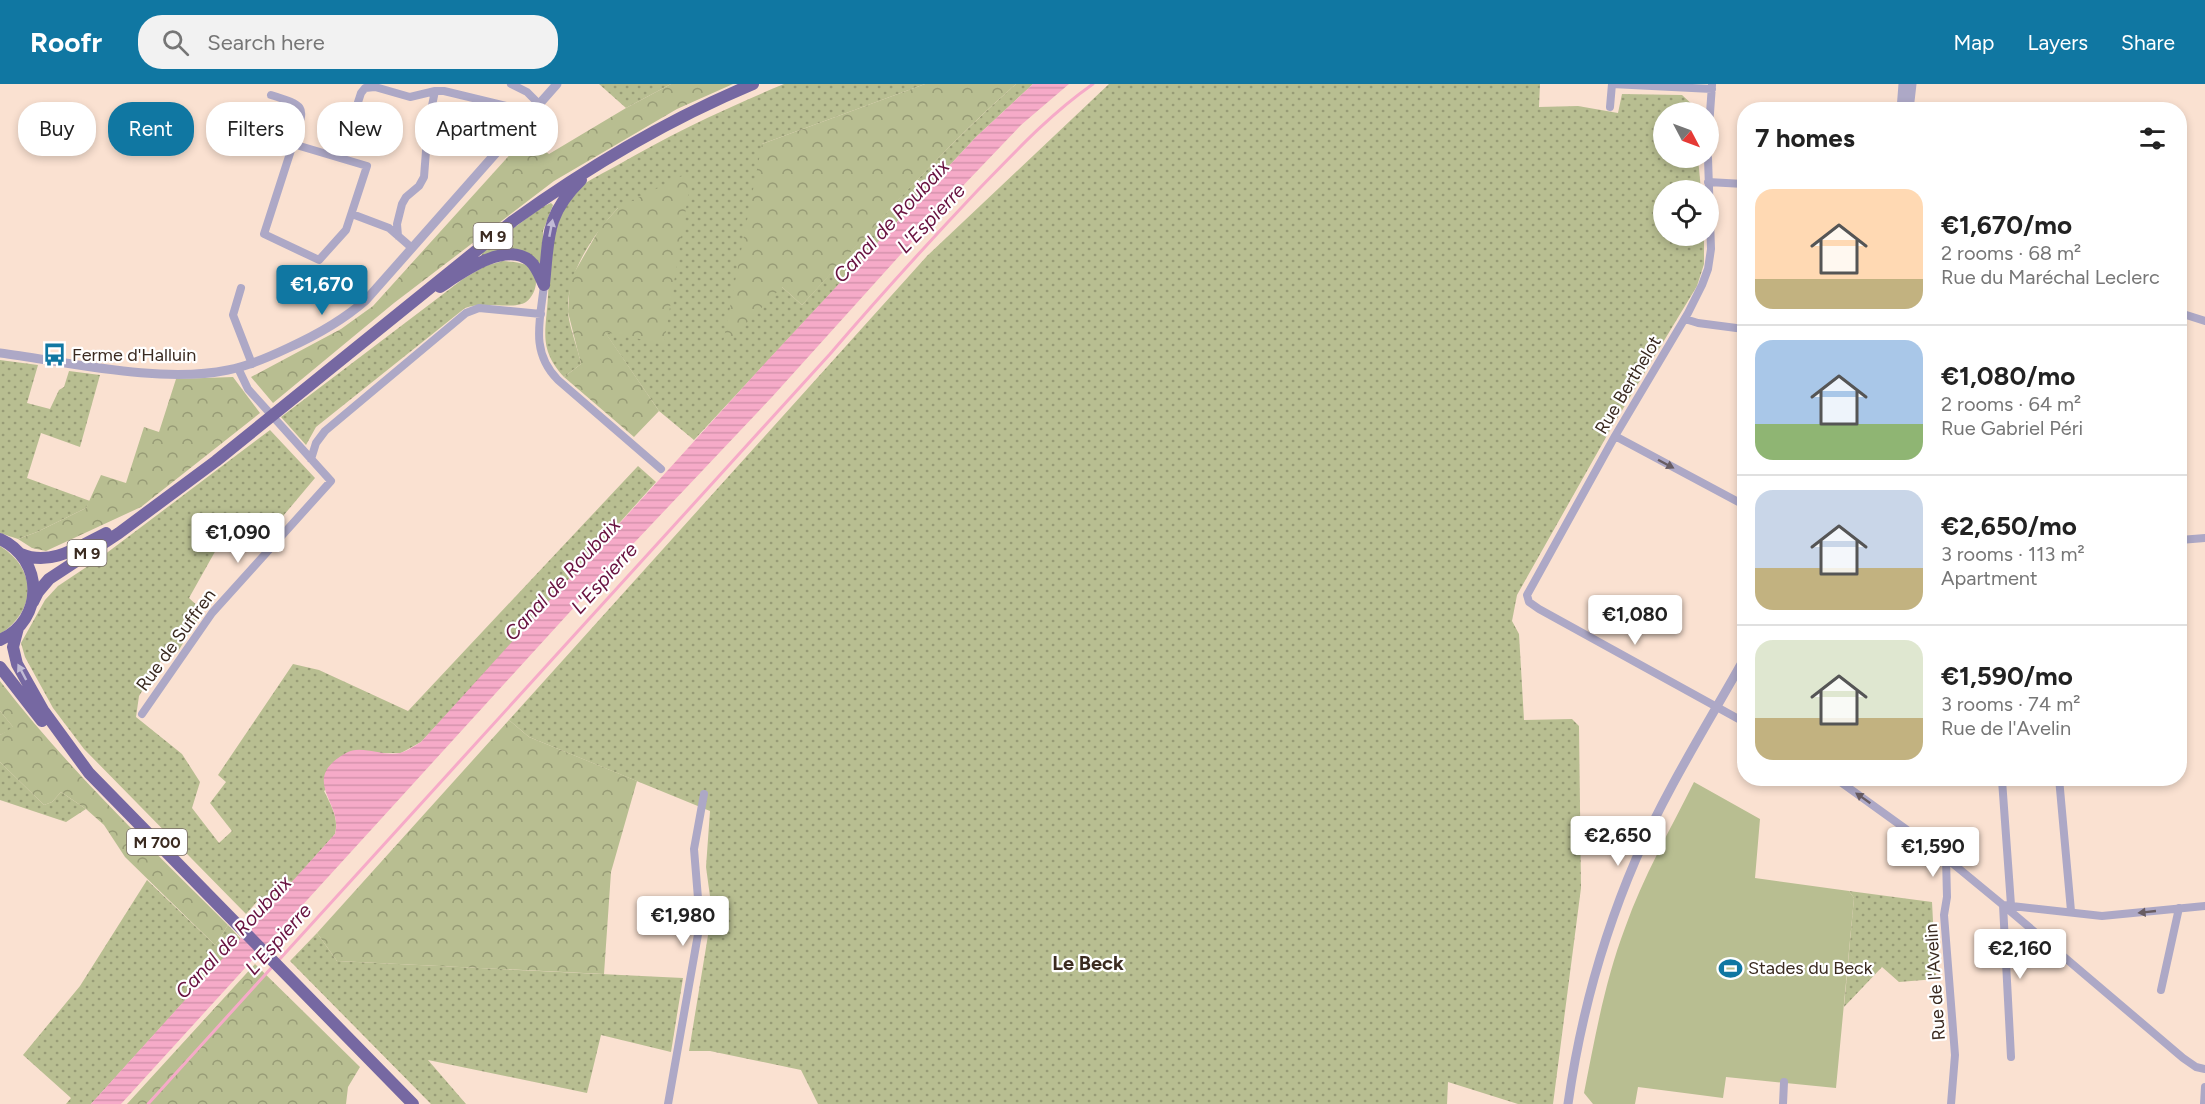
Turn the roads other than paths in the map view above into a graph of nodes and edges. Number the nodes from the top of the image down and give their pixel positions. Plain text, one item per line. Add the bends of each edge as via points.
1 (511, 84) edge
2 (557, 84) edge
3 (753, 84) edge
4 (1612, 84) edge
5 (1903, 84) edge
6 (1912, 84) edge
7 (1712, 86) edge
8 (435, 91) junction
9 (271, 95) dead end
10 (293, 102) edge
11 (490, 102) edge
12 (537, 102) edge
13 (541, 102) edge
14 (1711, 102) edge
15 (1902, 102) edge
16 (1910, 102) edge
17 (1610, 107) dead end
18 (305, 148) edge
19 (289, 156) edge
20 (494, 156) edge
21 (340, 158) junction
22 (603, 160) junction
23 (1719, 183) edge
24 (1737, 184) edge
25 (352, 214) junction
26 (398, 236) junction
27 (1711, 246) edge
28 (412, 248) junction
29 (544, 285) junction
30 (241, 288) dead end
31 (541, 314) junction
32 (2187, 315) edge
33 (1685, 319) junction
34 (2205, 321) edge
35 (1737, 328) edge
36 (376, 330) junction
37 (0, 353) edge
38 (252, 364) junction
39 (238, 368) junction
40 (1615, 436) junction
41 (311, 459) junction
42 (661, 469) dead end
43 (1737, 501) edge
44 (147, 511) junction
45 (2205, 538) edge
46 (0, 539) edge
47 (2187, 539) edge
48 (21, 554) junction
49 (33, 602) junction
50 (18, 628) junction
51 (0, 640) edge
52 (0, 667) edge
53 (1737, 672) edge
54 (1718, 706) junction
55 (142, 714) dead end
56 (1737, 718) edge
57 (89, 773) junction
58 (1846, 786) edge
59 (2002, 786) edge
60 (2061, 786) edge
61 (704, 794) dead end
62 (1946, 858) junction
63 (2007, 905) junction
64 (2205, 906) edge
65 (2179, 908) junction
66 (2072, 911) junction
67 (2161, 990) dead end
68 (2011, 1057) dead end
69 (2205, 1069) edge
70 (1784, 1082) dead end
71 (2205, 1087) edge
72 (412, 1104) edge
73 (668, 1104) edge
74 (1568, 1104) edge
75 (1782, 1104) edge
76 (1951, 1104) edge
77 (2204, 1104) edge

1 - 12 street
2 - 13 street
3 - 22 highway, M 9
4 - 7 street
4 - 17 street
5 - 15 street
6 - 16 street
7 - 14 street
8 - 11 street
8 - 21 street via 411,97 365,88
8 - 26 street via 424,177 404,201 397,224
9 - 10 street
18 - 21 street
19 - 25 street via 264,234 319,260 343,233
20 - 28 street
21 - 25 street via 367,166
29 -> 22 highway via 556,209
22 - 36 highway, M 9 via 513,221
23 - 24 street
25 - 26 street via 387,227
26 - 28 street
27 - 33 street, Rue Berthelot via 1702,285
28 - 38 street via 348,315 309,339
29 - 31 street
29 - 36 highway via 526,259 515,255 490,258
30 - 38 street via 233,315
31 - 41 street via 479,308 466,313 325,431
31 - 42 street via 540,351 551,372
32 - 34 street
33 - 35 street
33 - 40 street, Rue Berthelot
36 - 44 highway, M 9
37 - 39 street via 163,374
38 - 39 street
39 - 41 street, Rue de Suffren via 248,389
40 -> 43 street
40 - 54 street, Rue Berthelot via 1527,591 1529,602
41 - 55 street, Rue de Suffren via 331,481 212,613
44 - 48 highway, M 9 via 61,555 39,559
44 - 49 highway, M 9 via 54,575
45 - 47 street
46 - 48 highway
48 - 49 highway via 33,577
49 - 50 highway
50 - 51 highway
57 -> 50 highway, M 700 via 43,710 17,664 12,647
52 - 57 highway, M 700 via 62,746
53 - 54 street
54 - 56 street
54 - 74 street via 1653,824 1619,903 1585,1011
57 - 72 highway, M 700
62 -> 58 street
59 - 63 street
60 - 66 street
61 - 73 street via 694,849 700,922
62 - 63 street
62 - 76 street, Rue de l'Avelin via 1944,915 1955,1055
63 - 66 street
63 - 68 street
63 - 69 street via 2187,1061
64 - 65 street
65 -> 66 street via 2102,916
65 - 67 street
70 - 75 street
71 - 77 street

